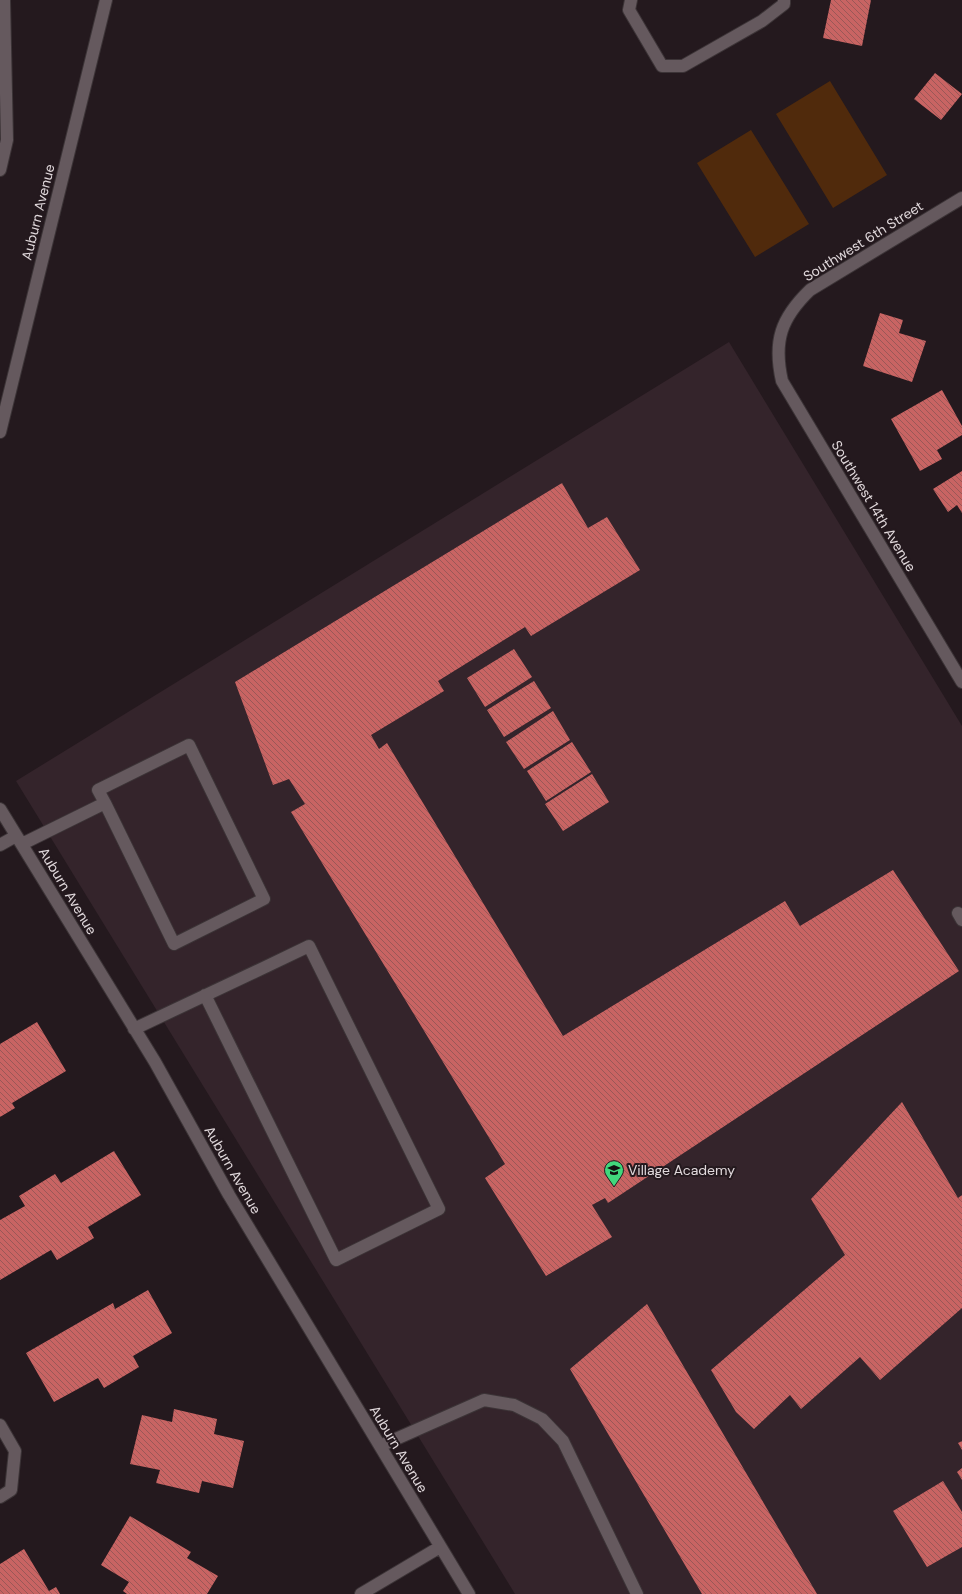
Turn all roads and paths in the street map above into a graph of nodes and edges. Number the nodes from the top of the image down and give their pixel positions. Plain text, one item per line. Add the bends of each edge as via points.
1 (4, 0) edge
2 (106, 0) edge
3 (632, 0) edge
4 (784, 0) edge
5 (0, 170) edge
6 (962, 198) edge
7 (779, 340) joint
8 (0, 432) edge
9 (962, 682) edge
10 (105, 803) junction
11 (0, 809) edge
12 (19, 840) junction
13 (0, 845) edge
14 (205, 995) junction
15 (134, 1029) junction
16 (0, 1425) edge
17 (380, 1446) junction
18 (0, 1497) edge
19 (440, 1547) junction
20 (361, 1594) edge
21 (469, 1594) edge
22 (637, 1594) edge

1 - 5 street via 7,140
2 - 8 street, Auburn Avenue
3 - 4 street via 629,10 662,66 683,66 762,21 784,4
6 - 7 street, Southwest 6th Street via 810,290 796,304 785,321
7 - 9 street, Southwest 14th Avenue via 778,361 782,381
10 - 10 street via 174,944 264,899 189,745 98,790
10 - 12 street
11 - 12 street, Auburn Avenue
12 - 13 street
12 - 15 street, Auburn Avenue
14 - 14 street via 336,1260 439,1209 309,946
14 - 15 street
15 - 17 street, Auburn Avenue via 229,1195
16 - 18 street via 16,1451 12,1490
17 - 19 street, Auburn Avenue
17 - 22 street via 484,1400 514,1405 542,1419 563,1441
19 - 20 street
19 - 21 street, Auburn Avenue

